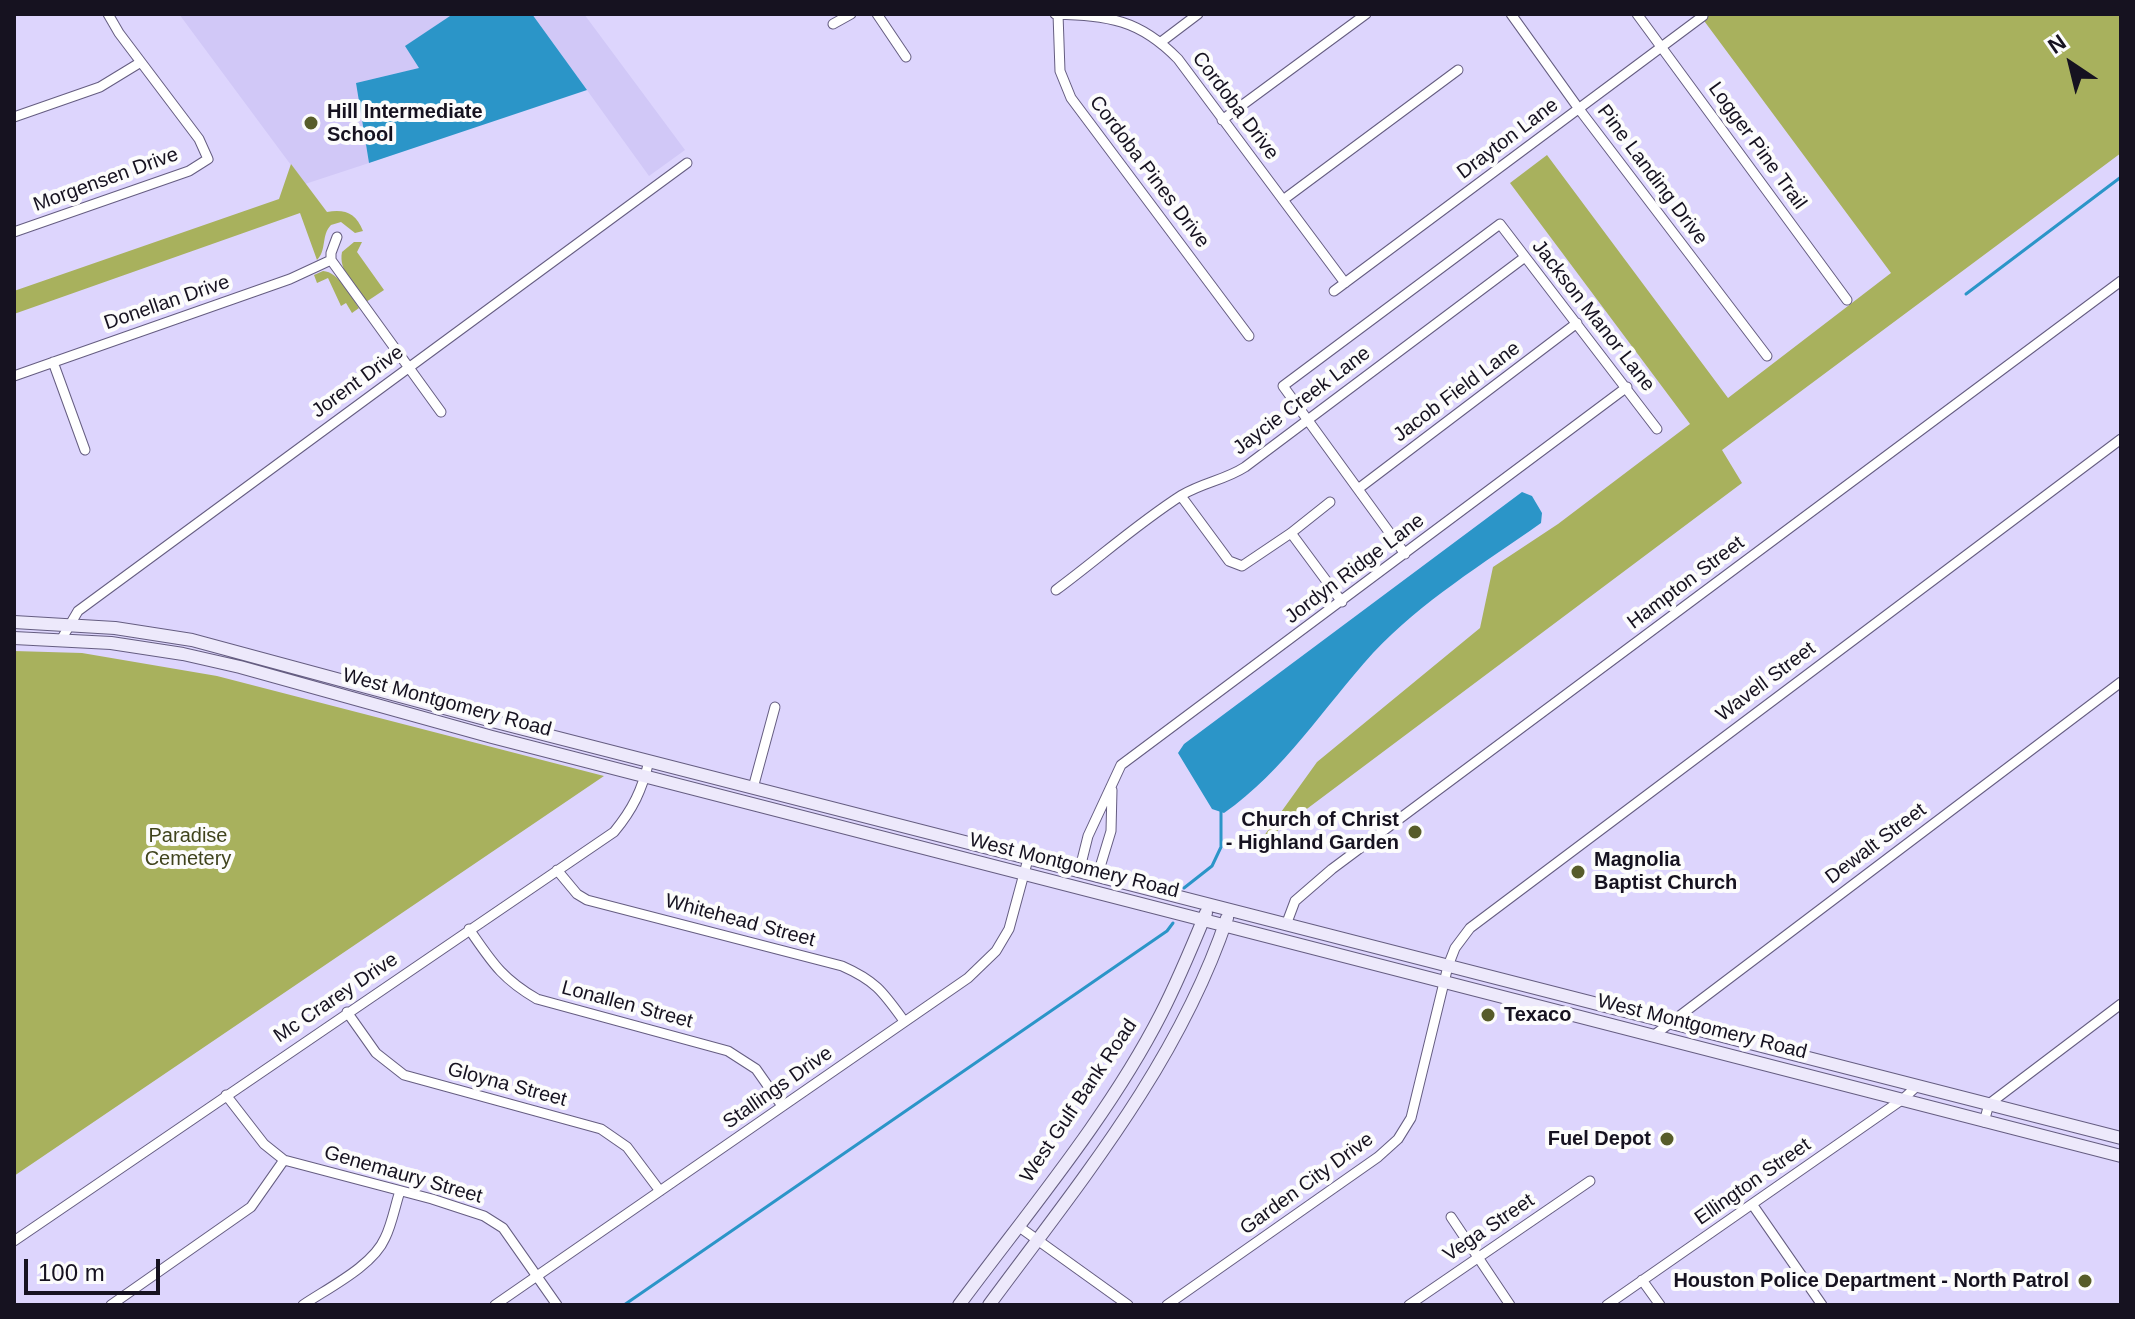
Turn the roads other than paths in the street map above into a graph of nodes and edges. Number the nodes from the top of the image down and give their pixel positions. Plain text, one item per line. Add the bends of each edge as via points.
1 (108, 14) edge
2 (851, 14) edge
3 (877, 14) edge
4 (1056, 14) edge
5 (1198, 14) edge
6 (1366, 14) edge
7 (1511, 14) edge
8 (1637, 14) edge
9 (1703, 16) edge
10 (833, 24) dead end
11 (1161, 42) junction
12 (1662, 47) junction
13 (906, 57) dead end
14 (141, 62) junction
15 (1458, 70) dead end
16 (1579, 109) junction
17 (14, 117) edge
18 (1222, 120) junction
19 (687, 163) dead end
20 (1283, 200) junction
21 (14, 232) edge
22 (337, 237) dead end
23 (1525, 257) junction
24 (331, 260) junction
25 (2121, 281) edge
26 (1345, 283) junction
27 (1334, 291) dead end
28 (1847, 300) dead end
29 (1577, 323) junction
30 (1249, 336) dead end
31 (1767, 356) dead end
32 (53, 362) junction
33 (408, 367) junction
34 (14, 376) edge
35 (1627, 387) junction
36 (441, 412) dead end
37 (1307, 419) junction
38 (1657, 429) dead end
39 (2121, 439) edge
40 (85, 450) dead end
41 (1358, 489) junction
42 (1181, 496) junction
43 (1330, 502) dead end
44 (1291, 533) junction
45 (1405, 554) junction
46 (1056, 590) dead end
47 (1342, 602) junction
48 (14, 622) edge
49 (70, 625) junction
50 (14, 638) edge
51 (61, 640) junction
52 (2121, 682) edge
53 (775, 707) dead end
54 (649, 761) junction
55 (645, 777) junction
56 (1112, 784) junction
57 (753, 788) junction
58 (1028, 859) junction
59 (557, 870) junction
60 (1079, 872) junction
61 (1024, 874) junction
62 (1097, 877) junction
63 (1209, 906) junction
64 (1230, 911) junction
65 (1203, 920) junction
66 (1286, 925) junction
67 (1225, 926) junction
68 (469, 929) junction
69 (1448, 966) junction
70 (1445, 982) junction
71 (2121, 1004) edge
72 (347, 1012) junction
73 (904, 1021) junction
74 (1669, 1023) junction
75 (1653, 1036) junction
76 (1127, 1073) junction
77 (1146, 1086) junction
78 (1917, 1086) junction
79 (226, 1095) junction
80 (1903, 1099) junction
81 (1989, 1104) junction
82 (782, 1106) junction
83 (1984, 1122) junction
84 (2121, 1138) edge
85 (2121, 1156) edge
86 (284, 1160) junction
87 (1590, 1181) dead end
88 (400, 1191) junction
89 (660, 1191) junction
90 (1752, 1204) junction
91 (1451, 1217) dead end
92 (1018, 1226) junction
93 (1037, 1240) junction
94 (14, 1241) edge
95 (1478, 1257) junction
96 (538, 1275) junction
97 (1642, 1280) junction
98 (111, 1305) edge
99 (303, 1305) edge
100 (495, 1305) edge
101 (557, 1305) edge
102 (959, 1305) edge
103 (989, 1305) edge
104 (1128, 1305) edge
105 (1167, 1305) edge
106 (1409, 1305) edge
107 (1510, 1305) edge
108 (1607, 1305) edge
109 (1660, 1305) edge
110 (1822, 1305) edge

1 - 14 street
2 - 10 street
3 - 13 street
4 - 11 street, Cordoba Drive via 1120,19
4 - 30 street, Cordoba Pines Drive via 1060,71 1071,98
5 - 11 street
6 - 18 street
7 - 16 street, Pine Landing Drive
8 - 12 street, Logger Pine Trail
9 - 12 street, Drayton Lane
11 - 18 street, Cordoba Drive
12 - 16 street, Drayton Lane
12 - 28 street, Logger Pine Trail
14 - 17 street via 100,87
14 - 21 street, Morgensen Drive via 208,159 189,171
15 - 20 street
16 - 26 street, Drayton Lane
16 - 31 street, Pine Landing Drive
18 - 20 street, Cordoba Drive
19 - 33 street, Jorent Drive
20 - 26 street, Cordoba Drive
22 - 24 street
23 - 29 street, Jackson Manor Lane
23 - 37 street, Jaycie Creek Lane
23 - 37 street, Jackson Manor Lane via 1500,224 1283,386
24 - 32 street, Donellan Drive
24 - 33 street
25 - 66 street, Hampton Street via 1332,869 1295,901
26 - 27 street, Drayton Lane
29 - 35 street, Jackson Manor Lane
29 - 41 street, Jacob Field Lane
32 - 34 street, Donellan Drive
32 - 40 street
33 - 36 street
33 - 49 street, Jorent Drive via 78,611
35 - 38 street, Jackson Manor Lane
35 - 45 street, Jordyn Ridge Lane
37 - 41 street
37 - 42 street, Jaycie Creek Lane via 1232,476 1205,482
39 - 69 street, Wavell Street via 1470,928
41 - 45 street
42 - 44 street via 1237,566
42 - 46 street, Jaycie Creek Lane
43 - 44 street
44 - 47 street
45 - 47 street, Jordyn Ridge Lane
47 - 56 street, Jordyn Ridge Lane via 1121,765
48 - 49 main road, West Montgomery Road
49 - 51 street, Jorent Drive
49 - 54 main road, West Montgomery Road via 154,632 244,652
50 - 51 main road, West Montgomery Road
51 - 55 main road, West Montgomery Road via 151,648 240,667
52 - 74 street, Dewalt Street
53 - 57 street
54 - 55 street, Mc Crarey Drive
54 - 57 main road, West Montgomery Road
55 - 59 street, Mc Crarey Drive via 631,812 614,832
55 - 61 main road, West Montgomery Road
56 - 60 street, Jordyn Ridge Lane via 1088,836
56 - 62 street via 1111,831
57 - 58 main road, West Montgomery Road
58 - 60 main road, West Montgomery Road
58 - 61 street, Stallings Drive
59 - 68 street, Mc Crarey Drive
59 - 73 street, Whitehead Street via 587,900 842,966 881,989
60 - 62 main road, West Montgomery Road
61 - 65 main road, West Montgomery Road
61 - 73 street, Stallings Drive via 1009,929 996,951 968,978
62 - 63 main road, West Montgomery Road
63 - 64 main road, West Montgomery Road
63 - 65 main road, West Gulf Bank Road
64 - 66 main road, West Montgomery Road
64 - 67 main road
65 - 67 main road, West Montgomery Road
65 - 76 main road, West Gulf Bank Road via 1161,1015
66 - 69 main road, West Montgomery Road
67 - 70 main road, West Montgomery Road
67 - 77 main road via 1179,1031
68 - 72 street, Mc Crarey Drive
68 - 82 street, Lonallen Street via 500,973 537,999 728,1051 756,1069
69 - 70 street, Garden City Drive
69 - 74 main road, West Montgomery Road
70 - 75 main road, West Montgomery Road
70 - 105 street, Garden City Drive via 1411,1118 1398,1139
71 - 81 street
72 - 79 street, Mc Crarey Drive
72 - 89 street, Gloyna Street via 376,1053 404,1075 601,1129 627,1147
73 - 82 street, Stallings Drive
74 - 75 street, Dewalt Street
74 - 78 main road, West Montgomery Road
75 - 80 main road, West Montgomery Road
76 - 77 main road
76 - 92 main road, West Gulf Bank Road
77 - 93 main road
78 - 80 street, Ellington Street
78 - 81 main road, West Montgomery Road
79 - 86 street, Genemaury Street via 264,1144
79 - 94 street, Mc Crarey Drive
80 - 83 main road, West Montgomery Road
80 - 90 street, Ellington Street
81 - 83 street
81 - 84 main road, West Montgomery Road
82 - 89 street, Stallings Drive
83 - 85 main road, West Montgomery Road
86 - 88 street, Genemaury Street
86 - 98 street via 251,1207
87 - 95 street, Vega Street
88 - 96 street, Genemaury Street via 484,1216 503,1228
88 - 99 street via 378,1250
89 - 96 street, Stallings Drive
90 - 97 street, Ellington Street
90 - 110 street
91 - 95 street
92 - 93 street
92 - 102 main road, West Gulf Bank Road
93 - 103 main road
93 - 104 street
95 - 106 street, Vega Street
95 - 107 street
96 - 100 street, Stallings Drive
96 - 101 street, Genemaury Street
97 - 108 street, Ellington Street
97 - 109 street

